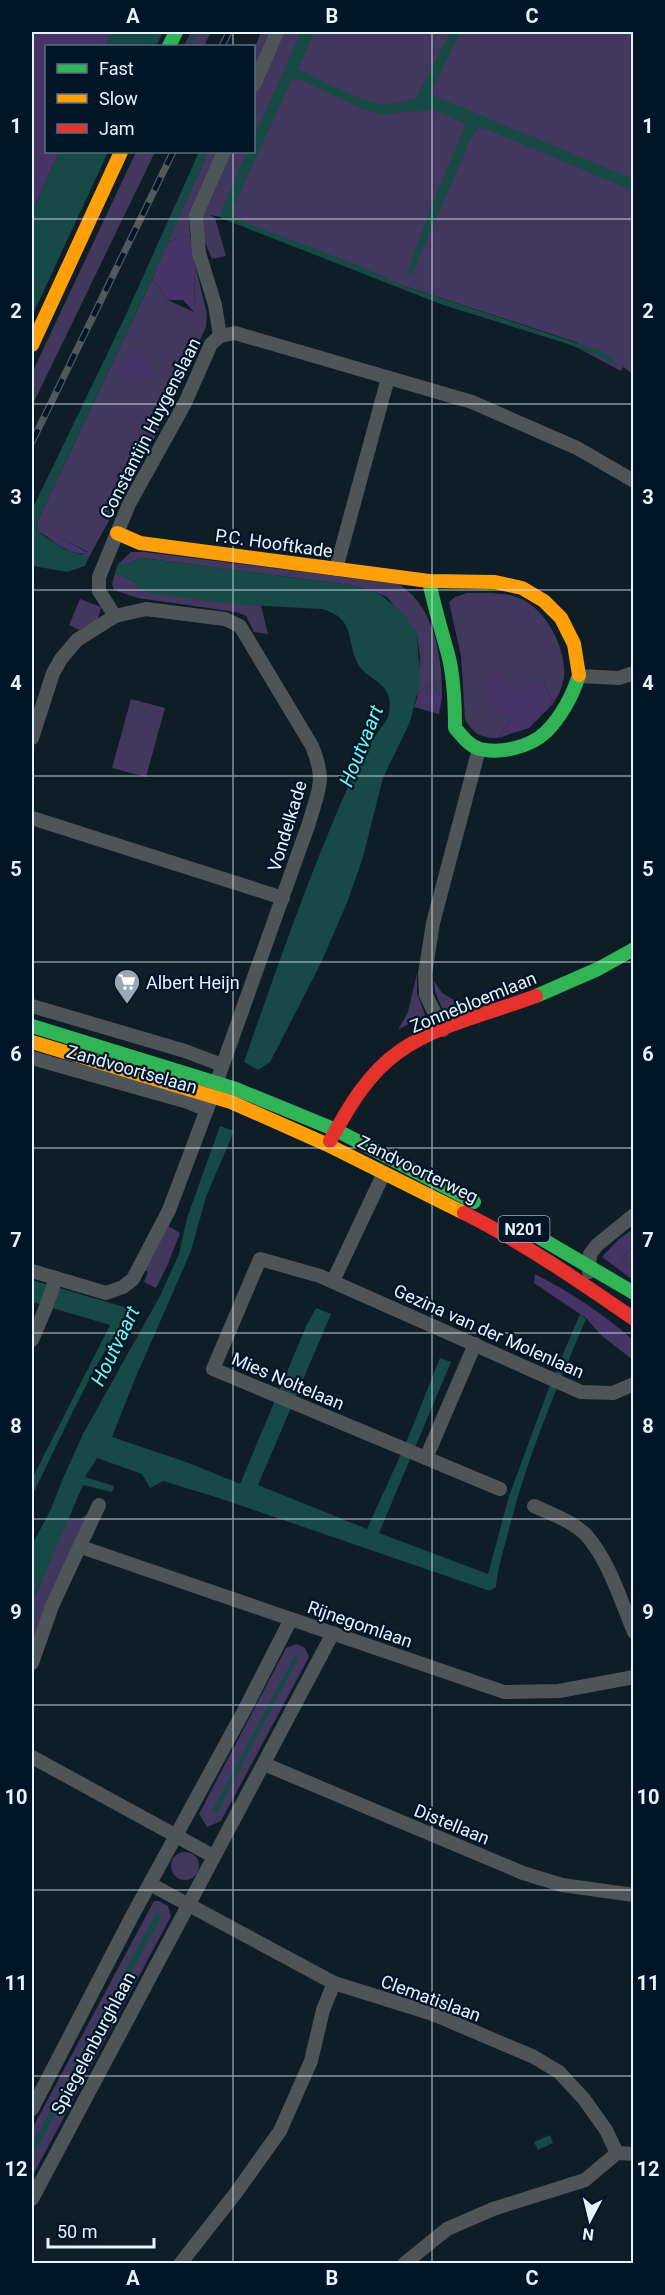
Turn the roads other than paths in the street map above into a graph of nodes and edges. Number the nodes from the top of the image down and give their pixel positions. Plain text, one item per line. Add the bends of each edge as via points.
1 (277, 32) edge
2 (255, 83) edge
3 (121, 153) edge
4 (224, 153) edge
5 (220, 336) junction
6 (32, 345) edge
7 (388, 378) junction
8 (633, 481) edge
9 (117, 533) junction
10 (336, 569) junction
11 (429, 581) junction
12 (115, 616) junction
13 (633, 674) edge
14 (579, 676) junction
15 (32, 738) edge
16 (479, 749) junction
17 (32, 818) edge
18 (283, 898) junction
19 (633, 949) edge
20 (32, 1006) edge
21 (32, 1026) edge
22 (443, 1030) junction
23 (32, 1042) edge
24 (32, 1058) edge
25 (222, 1065) junction
26 (217, 1081) junction
27 (244, 1092) joint
28 (212, 1096) junction
29 (238, 1105) joint
30 (207, 1110) junction
31 (336, 1130) junction
32 (328, 1145) junction
33 (392, 1158) junction
34 (382, 1177) junction
35 (490, 1210) dead end
36 (633, 1215) edge
37 (511, 1221) dead end
38 (260, 1259) joint
39 (590, 1267) junction
40 (32, 1271) edge
41 (55, 1281) junction
42 (333, 1281) junction
43 (587, 1287) junction
44 (633, 1293) edge
45 (633, 1319) edge
46 (32, 1340) edge
47 (475, 1344) junction
48 (633, 1384) edge
49 (421, 1456) junction
50 (500, 1490) dead end
51 (99, 1505) dead end
52 (534, 1506) dead end
53 (81, 1547) junction
54 (291, 1619) junction
55 (633, 1632) edge
56 (333, 1633) junction
57 (32, 1663) edge
58 (633, 1677) edge
59 (32, 1757) edge
60 (264, 1764) junction
61 (175, 1836) junction
62 (213, 1856) junction
63 (150, 1884) junction
64 (633, 1895) edge
65 (188, 1904) junction
66 (334, 1983) junction
67 (32, 2109) edge
68 (617, 2153) junction
69 (633, 2154) edge
70 (32, 2199) edge
71 (180, 2264) edge
72 (405, 2264) edge

1 - 2 street
3 - 6 street
4 - 5 street, Constantijn Huygenslaan via 196,215 199,253
5 - 7 street via 236,333
5 - 9 street, Constantijn Huygenslaan via 211,344 185,404
7 - 8 street via 501,414 577,448
7 - 10 street
9 - 10 street, P.C. Hooftkade via 140,543
9 - 12 street, Constantijn Huygenslaan via 99,577 99,591
10 - 11 street, P.C. Hooftkade
11 - 14 street, P.C. Hooftkade via 495,582 522,588 544,601 561,618 574,644
11 - 16 street via 448,655 455,728
12 - 15 street, Vondelkade via 77,640 61,659
12 - 18 street, Vondelkade via 146,609 225,619 240,626 247,636 312,746 320,767 321,781
13 - 14 street via 619,678
14 - 16 street via 571,698 546,732 528,744 508,750
16 - 22 street via 433,923 425,974 426,995
17 - 18 street
18 - 25 street, Vondelkade
19 - 22 street, Zonnebloemlaan via 574,980
20 - 25 street, Zandvoortselaan
21 - 26 street, Zandvoortselaan / N201
22 - 31 street, Zonnebloemlaan via 399,1051 346,1109
23 - 28 street, Zandvoortselaan / N201
24 - 30 street, Zandvoortselaan
25 - 26 street, Zandvoortselaan
26 - 27 street, Zandvoortselaan / N201
26 - 28 street
27 - 31 street, Zandvoorterweg / N201
28 - 29 street, Zandvoortselaan / N201
28 - 30 street, Zandvoortselaan
29 - 32 street, Zandvoorterweg / N201
30 - 41 street via 169,1210 133,1279 106,1293
31 - 32 street, Zonnebloemlaan
31 - 33 street, Zandvoorterweg / N201
32 - 34 street, Zandvoorterweg / N201
33 - 34 street
33 - 35 street, Zandvoorterweg / N201
34 - 42 street
34 - 43 street, Zandvoorterweg / N201 via 497,1229
36 - 39 street via 597,1245 590,1254
37 - 39 street, N201
38 - 42 street, Gezina van der Molenlaan
38 - 49 street, Mies Noltelaan via 213,1369
39 - 43 street
39 - 44 street, N201
40 - 41 street
41 - 46 street
42 - 47 street, Gezina van der Molenlaan
43 - 45 street, Zandvoorterweg / N201
47 - 48 street, Gezina van der Molenlaan via 581,1392 613,1393
47 - 49 street
49 - 50 street, Mies Noltelaan
51 - 53 street
52 - 55 street via 585,1535 606,1563
53 - 54 street, Rijnegomlaan
53 - 57 street via 52,1605
54 - 56 street, Rijnegomlaan
54 - 61 street
56 - 58 street, Rijnegomlaan via 504,1692 559,1691
56 - 60 street
59 - 61 street
60 - 62 street
60 - 64 street, Distellaan via 523,1873 562,1885
61 - 62 street
61 - 63 street, Spiegelenburghlaan
62 - 65 street, Spiegelenburghlaan
63 - 65 street, Clematislaan
63 - 67 street, Spiegelenburghlaan
65 - 66 street, Clematislaan
65 - 70 street, Spiegelenburghlaan
66 - 68 street, Clematislaan via 433,2014 534,2057 559,2072 606,2130
66 - 71 street via 311,2061 280,2130
68 - 69 street
68 - 72 street via 585,2180 493,2209 447,2229

